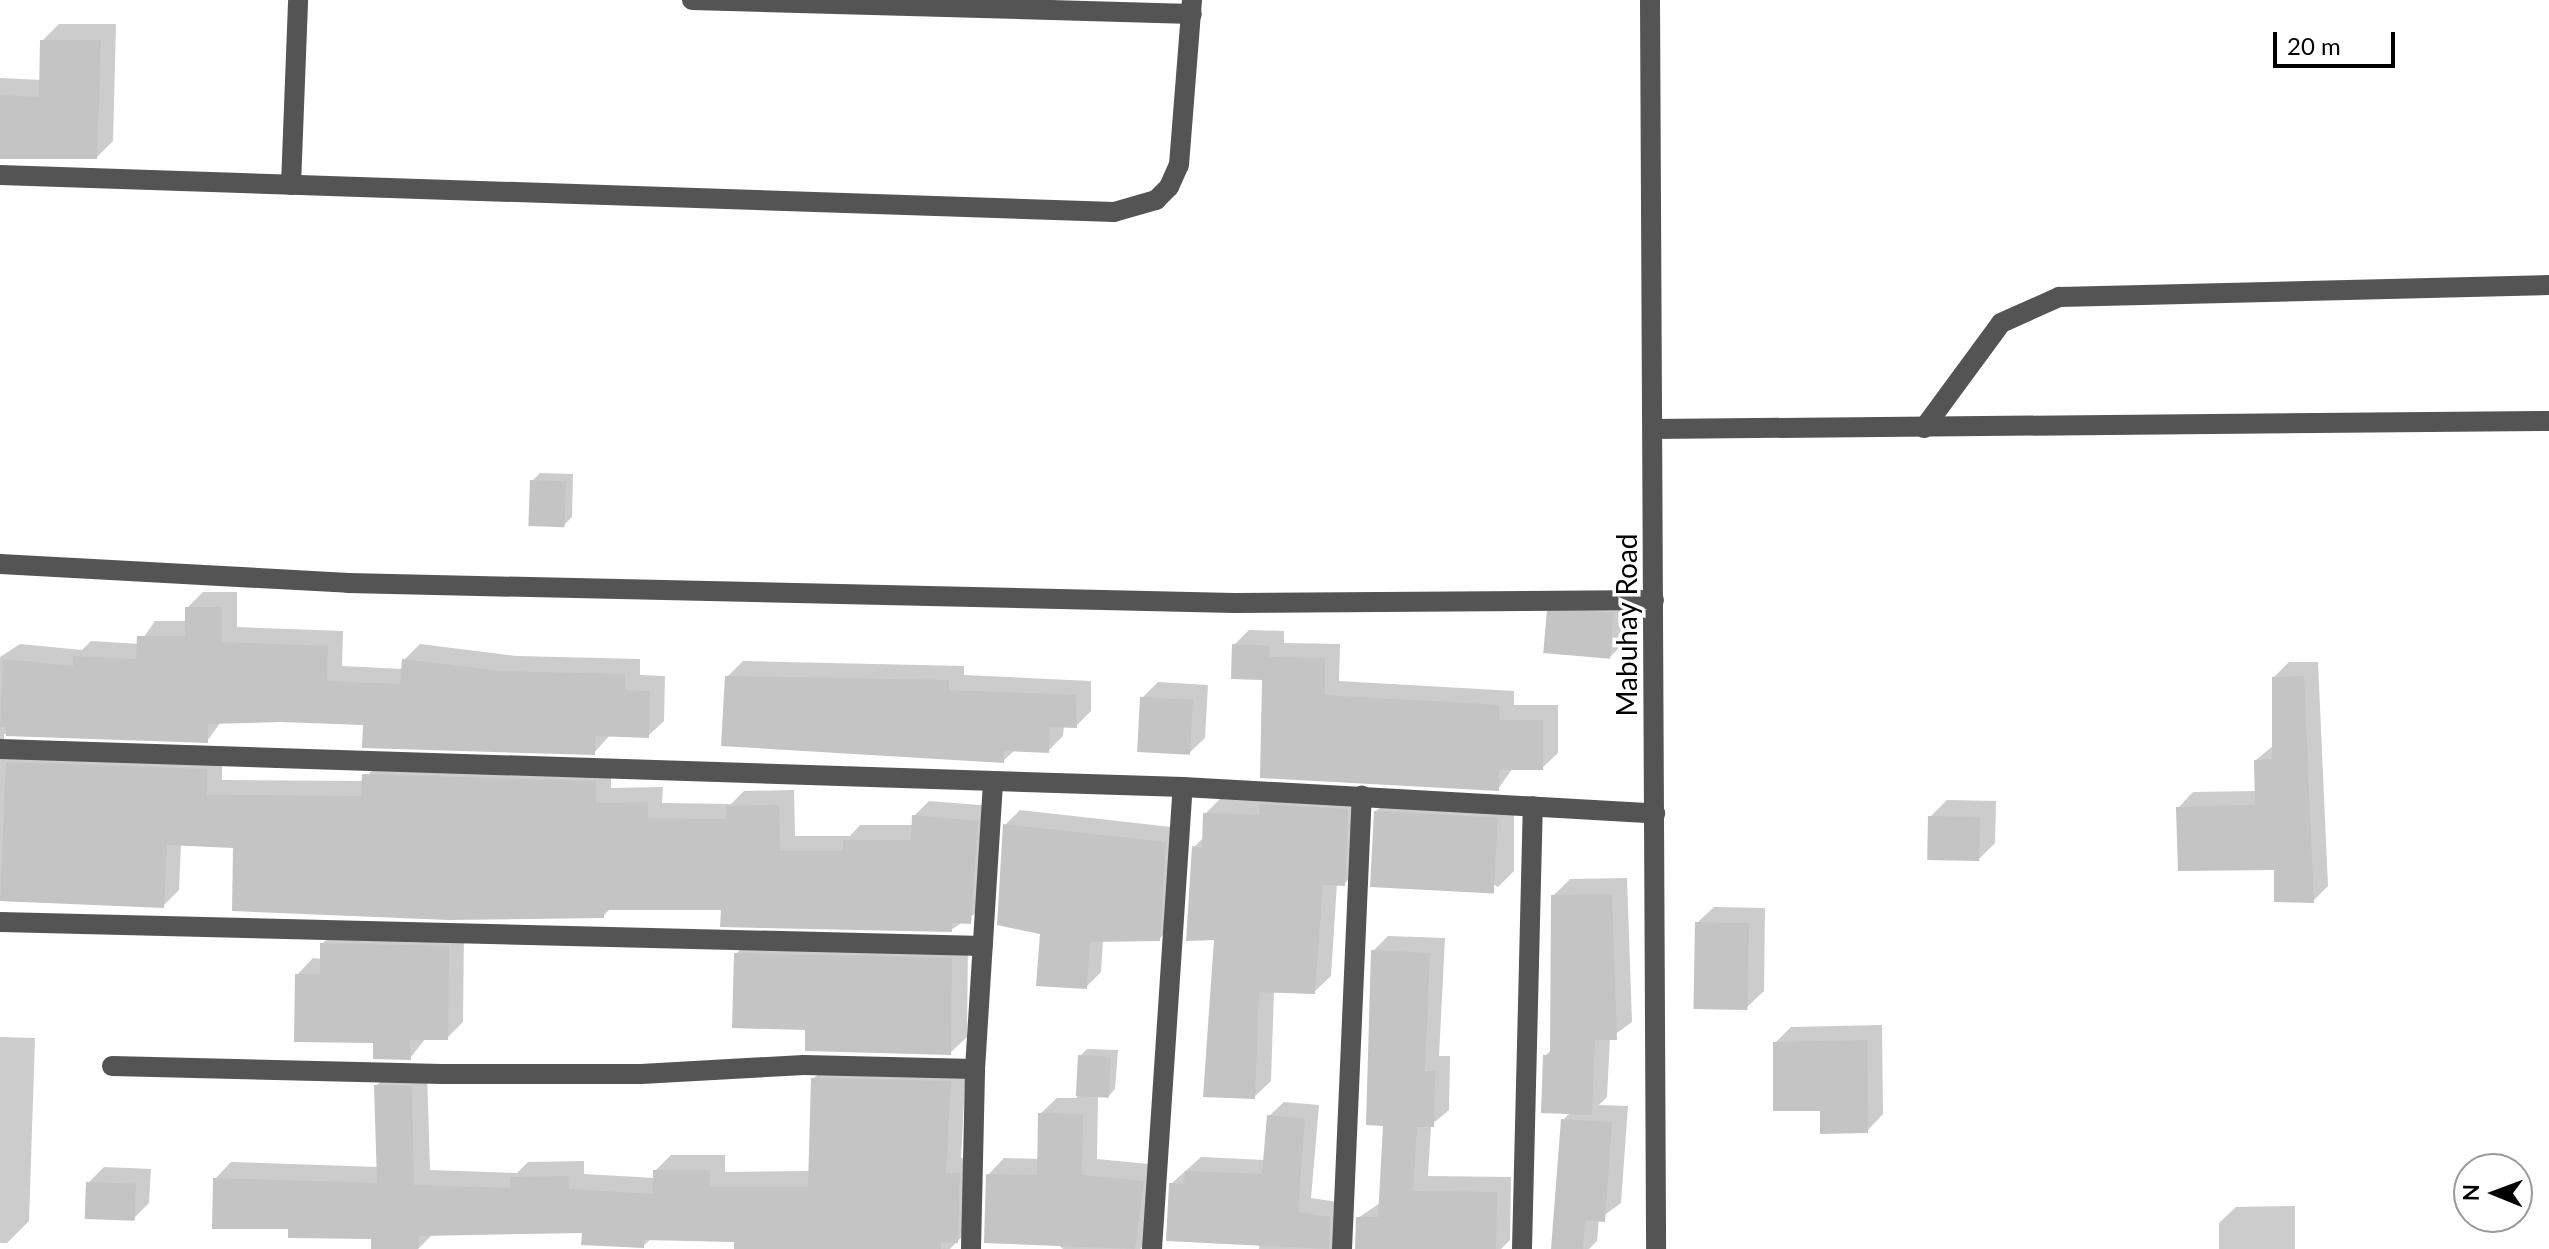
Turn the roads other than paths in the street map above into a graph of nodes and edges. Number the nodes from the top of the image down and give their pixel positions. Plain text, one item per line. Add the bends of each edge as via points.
1 (298, 0) edge
2 (692, 0) edge
3 (1650, 0) edge
4 (1192, 7) edge
5 (0, 175) edge
6 (291, 185) junction
7 (2549, 285) edge
8 (2549, 421) edge
9 (1924, 428) junction
10 (1653, 429) junction
11 (0, 564) edge
12 (1654, 600) junction
13 (0, 749) edge
14 (993, 783) junction
15 (1183, 787) junction
16 (1362, 795) junction
17 (1533, 806) junction
18 (1655, 813) junction
19 (0, 922) edge
20 (983, 946) junction
21 (112, 1066) dead end
22 (975, 1069) junction
23 (971, 1249) edge
24 (1152, 1249) edge
25 (1342, 1249) edge
26 (1522, 1249) edge
27 (1656, 1249) edge

1 - 6 street
2 - 4 street
3 - 10 street, Mabuhay Road
4 - 6 street via 1179,165 1169,187 1141,207 1114,212
5 - 6 street
7 - 9 street via 2059,297 2001,323
8 - 9 street
9 - 10 street
10 - 12 street, Mabuhay Road
11 - 12 street via 348,583 1234,603
12 - 18 street, Mabuhay Road
13 - 14 street
14 - 15 street
14 - 20 street
15 - 16 street
15 - 24 street
16 - 17 street
16 - 25 street
17 - 18 street
17 - 26 street
18 - 27 street, Mabuhay Road
19 - 20 street
20 - 22 street
21 - 22 street via 442,1074 641,1074 804,1065
22 - 23 street

